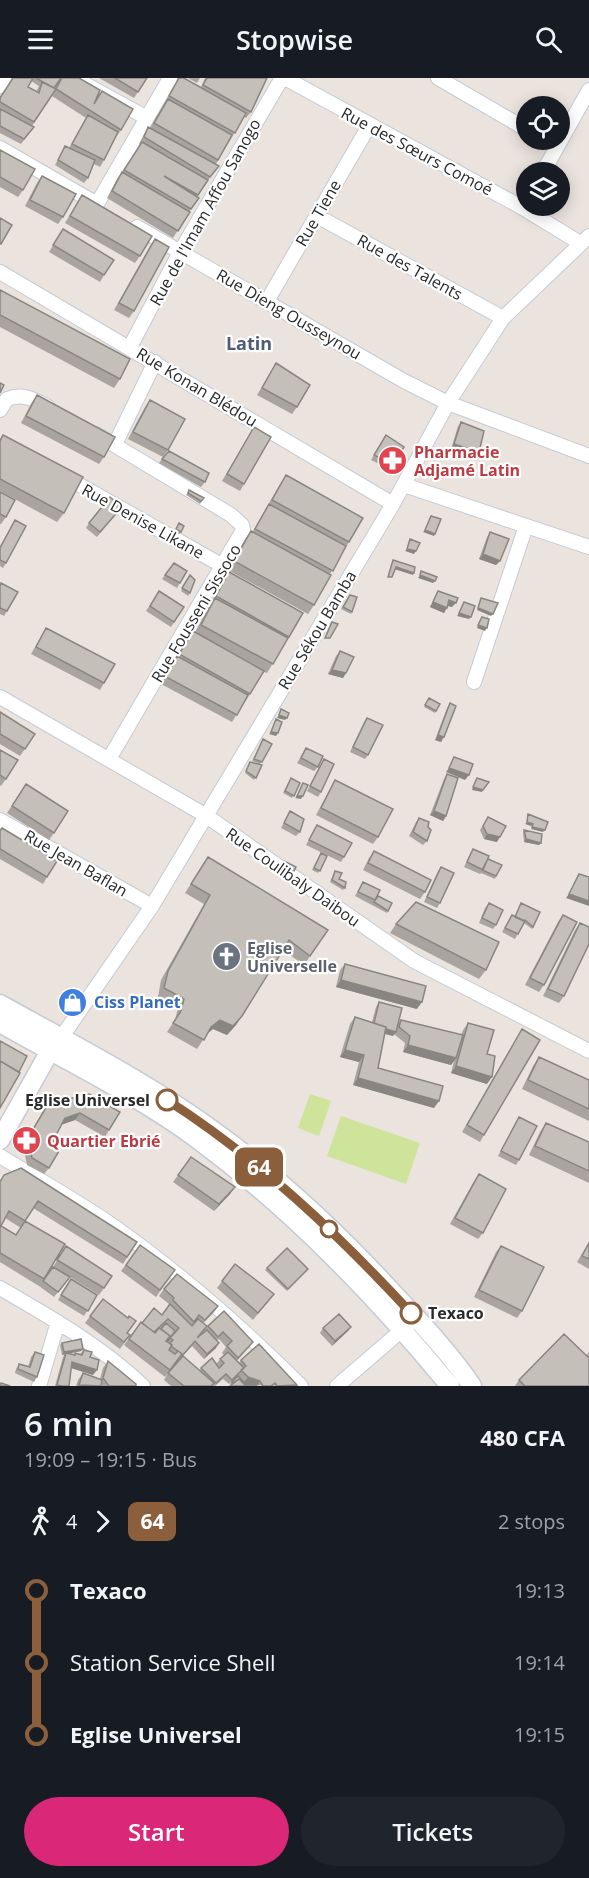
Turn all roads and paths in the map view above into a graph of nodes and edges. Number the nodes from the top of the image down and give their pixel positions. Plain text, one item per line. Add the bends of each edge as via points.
1 (4, 78) edge
2 (74, 78) edge
3 (170, 78) edge
4 (283, 78) edge
5 (438, 78) edge
6 (0, 86) edge
7 (589, 90) edge
8 (147, 118) junction
9 (516, 123) edge
10 (570, 124) edge
11 (369, 126) junction
12 (0, 148) edge
13 (516, 200) edge
14 (317, 216) junction
15 (544, 216) edge
16 (128, 222) edge
17 (585, 239) edge
18 (180, 252) junction
19 (0, 272) edge
20 (267, 301) junction
21 (503, 318) junction
22 (130, 347) junction
23 (155, 362) junction
24 (448, 403) junction
25 (0, 410) edge
26 (59, 413) edge
27 (88, 429) edge
28 (115, 444) junction
29 (589, 456) edge
30 (51, 469) edge
31 (404, 484) junction
32 (393, 504) junction
33 (526, 526) junction
34 (589, 547) edge
35 (223, 566) junction
36 (474, 682) dead end
37 (0, 697) edge
38 (109, 759) junction
39 (205, 815) junction
40 (0, 820) edge
41 (152, 906) junction
42 (0, 1004) edge
43 (0, 1023) edge
44 (55, 1045) junction
45 (589, 1051) edge
46 (0, 1140) edge
47 (0, 1156) edge
48 (0, 1288) edge
49 (58, 1322) junction
50 (410, 1323) junction
51 (39, 1386) edge
52 (143, 1386) edge
53 (301, 1386) edge
54 (338, 1386) edge
55 (450, 1386) edge
56 (472, 1386) edge

1 - 6 street
2 - 8 street
3 - 8 street
4 - 11 street, Rue des Sœurs Comoé
4 - 18 street, Rue de l'Imam Affou Sanogo
5 - 9 street
7 - 10 street
8 - 12 street via 103,207
11 - 13 street, Rue des Sœurs Comoé
11 - 14 street, Rue Tiene
14 - 20 street, Rue Tiene
14 - 21 street, Rue des Talents
15 - 17 street, Rue des Sœurs Comoé
16 - 18 street, Rue Dieng Ousseynou
17 - 21 street, Rue Sékou Bamba
18 - 20 street, Rue Dieng Ousseynou
18 - 22 street, Rue de l'Imam Affou Sanogo
19 - 22 street, Rue Konan Blédou
20 - 24 street, Rue Dieng Ousseynou
21 - 24 street, Rue Sékou Bamba
22 - 23 street, Rue Konan Blédou
23 - 28 street
23 - 32 street, Rue Konan Blédou
24 - 29 street, Rue Dieng Ousseynou
24 - 31 street, Rue Sékou Bamba
25 - 26 street via 7,399 16,395 28,396
27 - 28 street, Rue Fousseni Sissoco
28 - 35 street, Rue Fousseni Sissoco via 242,525 241,536
30 - 35 street, Rue Denise Likane
31 - 32 street, Rue Sékou Bamba
31 - 33 street
32 - 39 street, Rue Sékou Bamba
33 - 34 street
33 - 36 street
35 - 38 street, Rue Fousseni Sissoco
37 - 38 street, Rue Coulibaly Daibou
38 - 39 street, Rue Coulibaly Daibou
39 - 41 street, Rue Sékou Bamba
39 - 45 street, Rue Coulibaly Daibou via 414,961
40 - 41 street, Rue Jean Baflan
41 - 44 street, Rue Sékou Bamba
42 - 44 street
43 - 44 street
44 - 46 street
44 - 50 street via 141,1084 211,1129 343,1240
47 - 53 street via 108,1222 174,1271 242,1327
48 - 49 street
49 - 51 street
49 - 52 street
50 - 54 street
50 - 55 street
50 - 56 street

